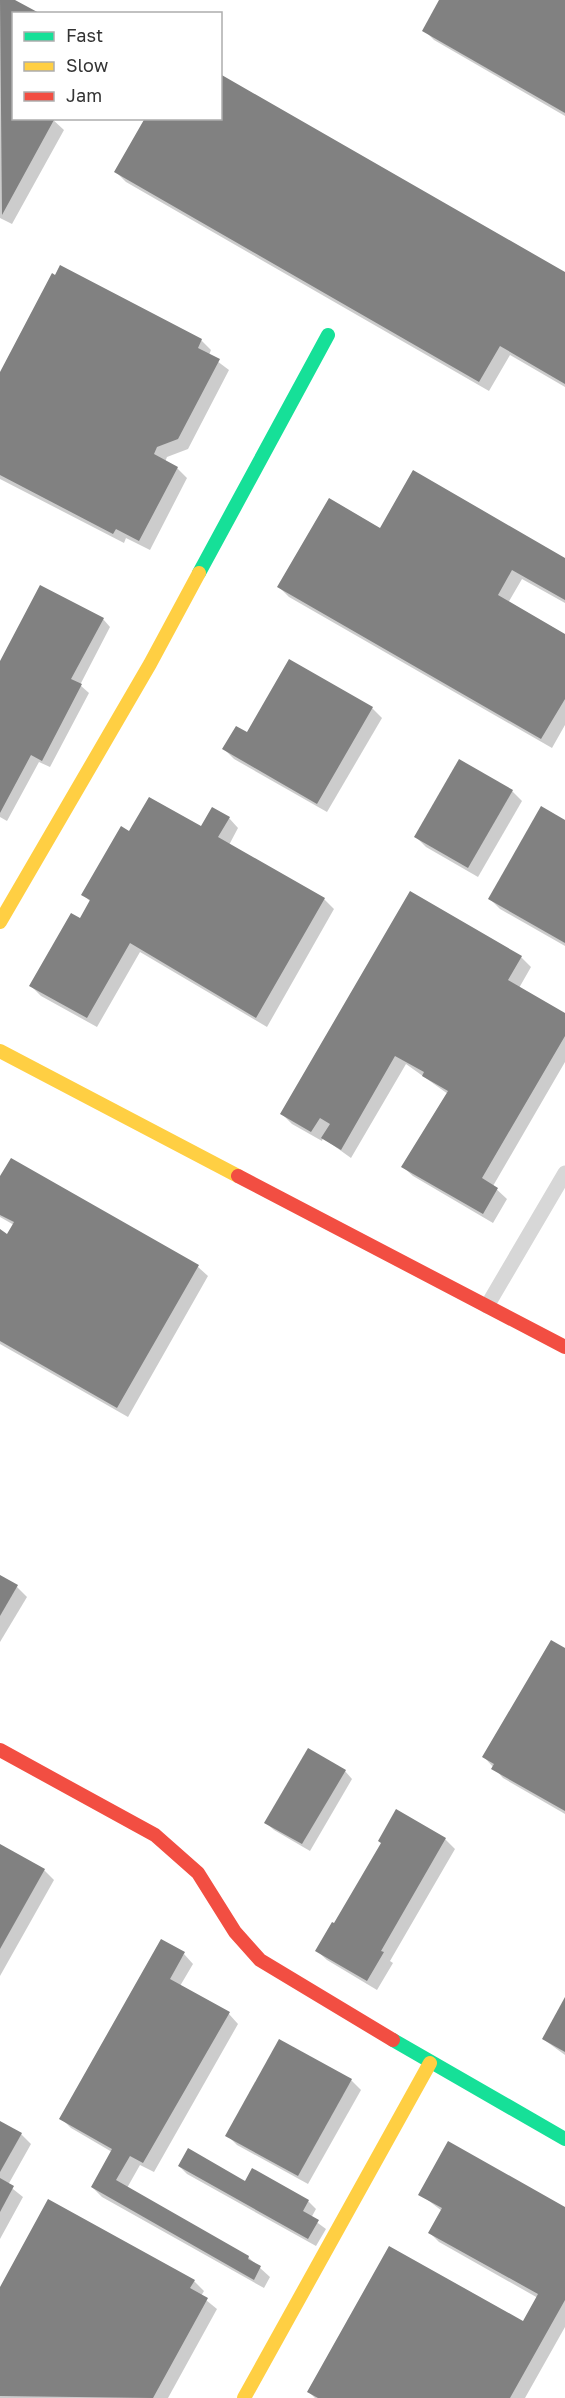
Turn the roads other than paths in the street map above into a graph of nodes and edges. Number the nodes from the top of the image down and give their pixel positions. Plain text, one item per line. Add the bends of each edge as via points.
1 (328, 335) dead end
2 (0, 922) edge
3 (1, 1055) edge
4 (565, 1173) edge
5 (487, 1306) junction
6 (565, 1347) edge
7 (0, 1750) edge
8 (430, 2063) junction
9 (565, 2139) edge
10 (244, 2398) edge

1 - 2 street via 150,664
3 - 5 street
4 - 5 street
5 - 6 street
7 - 8 street via 155,1835 198,1873 235,1932 260,1960
8 - 9 street
8 - 10 street

